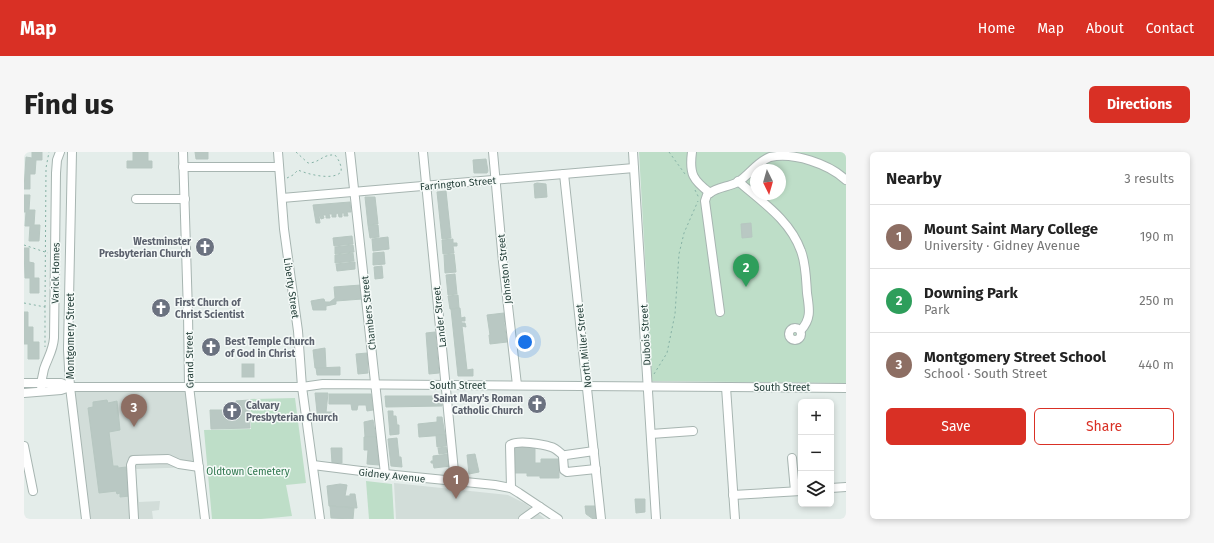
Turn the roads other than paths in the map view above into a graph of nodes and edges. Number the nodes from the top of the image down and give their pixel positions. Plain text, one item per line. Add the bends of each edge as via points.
1 (60, 152) edge
2 (72, 152) edge
3 (183, 152) edge
4 (278, 152) edge
5 (350, 152) edge
6 (423, 152) edge
7 (493, 152) edge
8 (633, 152) edge
9 (692, 152) edge
10 (184, 167) junction
11 (279, 167) junction
12 (634, 168) junction
13 (564, 174) junction
14 (496, 180) junction
15 (846, 180) edge
16 (738, 181) junction
17 (425, 186) junction
18 (706, 190) junction
19 (354, 192) junction
20 (282, 198) junction
21 (136, 199) dead end
22 (185, 199) junction
23 (720, 312) dead end
24 (801, 330) dead end
25 (24, 383) edge
26 (375, 385) junction
27 (446, 385) junction
28 (517, 385) junction
29 (189, 386) junction
30 (587, 386) junction
31 (648, 386) junction
32 (41, 387) junction
33 (70, 387) junction
34 (302, 387) junction
35 (726, 387) junction
36 (846, 388) edge
37 (24, 392) edge
38 (693, 431) dead end
39 (651, 434) junction
40 (24, 446) edge
41 (594, 450) junction
42 (564, 456) junction
43 (792, 458) dead end
44 (314, 466) junction
45 (199, 467) junction
46 (596, 469) junction
47 (385, 474) junction
48 (455, 482) junction
49 (846, 487) edge
50 (511, 488) junction
51 (834, 488) edge
52 (32, 491) dead end
53 (798, 491) edge
54 (733, 495) junction
55 (540, 506) junction
56 (134, 518) edge
57 (86, 519) edge
58 (205, 519) edge
59 (320, 519) edge
60 (523, 519) edge
61 (558, 519) edge
62 (601, 519) edge
63 (656, 519) edge
64 (735, 519) edge

1 - 32 street, Varick Homes via 56,173 53,349 44,370
2 - 33 street, Montgomery Street via 68,349
3 - 10 street, Grand Street
4 - 11 street, Liberty Street
5 - 19 street, Chambers Street
6 - 17 street, Lander Street
7 - 14 street, Johnston Street
8 - 12 street, Dubois Street
9 - 18 street via 693,177
10 - 11 street
10 - 22 street, Grand Street
11 - 20 street, Liberty Street
12 - 13 street, Farrington Street
12 - 31 street, Dubois Street
13 - 14 street, Farrington Street
13 - 30 street, North Miller Street
14 - 17 street, Farrington Street
14 - 28 street, Johnston Street
15 - 16 street via 817,161 794,155 781,155 770,157
16 - 18 street
16 - 24 street via 785,222 801,251 809,311 808,321
17 - 19 street, Farrington Street
17 - 27 street, Lander Street
18 - 23 street
19 - 20 street, Farrington Street
19 - 26 street, Chambers Street
20 - 34 street, Liberty Street
21 - 22 street
22 - 29 street, Grand Street
25 - 32 street, South Street
26 - 27 street, South Street
26 - 34 street, South Street via 323,384
26 - 47 street, Chambers Street
27 - 28 street, South Street
27 - 48 street, Lander Street
28 - 30 street, South Street
29 - 33 street, South Street
29 - 34 street, South Street
29 - 45 street, Grand Street
30 - 31 street, South Street
30 - 41 street, North Miller Street
31 - 35 street, South Street
31 - 39 street, Dubois Street
32 - 33 street, South Street via 61,390
32 - 37 street, South Street
33 - 57 street, Montgomery Street
34 - 44 street, Liberty Street
35 - 36 street, South Street
35 - 54 street
38 - 39 street
39 - 63 street, Dubois Street
40 - 52 street
41 - 42 street
41 - 46 street, North Miller Street
42 - 46 street via 564,470 567,472
42 - 50 street via 552,447 514,442 510,445 509,453
43 - 53 street
44 - 47 street, Gidney Avenue
44 - 59 street, Liberty Street
45 - 56 street via 179,464 168,459 133,460 131,465
45 - 58 street, Grand Street
46 - 62 street, North Miller Street
47 - 48 street, Gidney Avenue
48 - 50 street, Gidney Avenue
49 - 51 street
50 - 55 street, Gidney Avenue
53 - 54 street
54 - 64 street
55 - 60 street
55 - 61 street, Gidney Avenue

